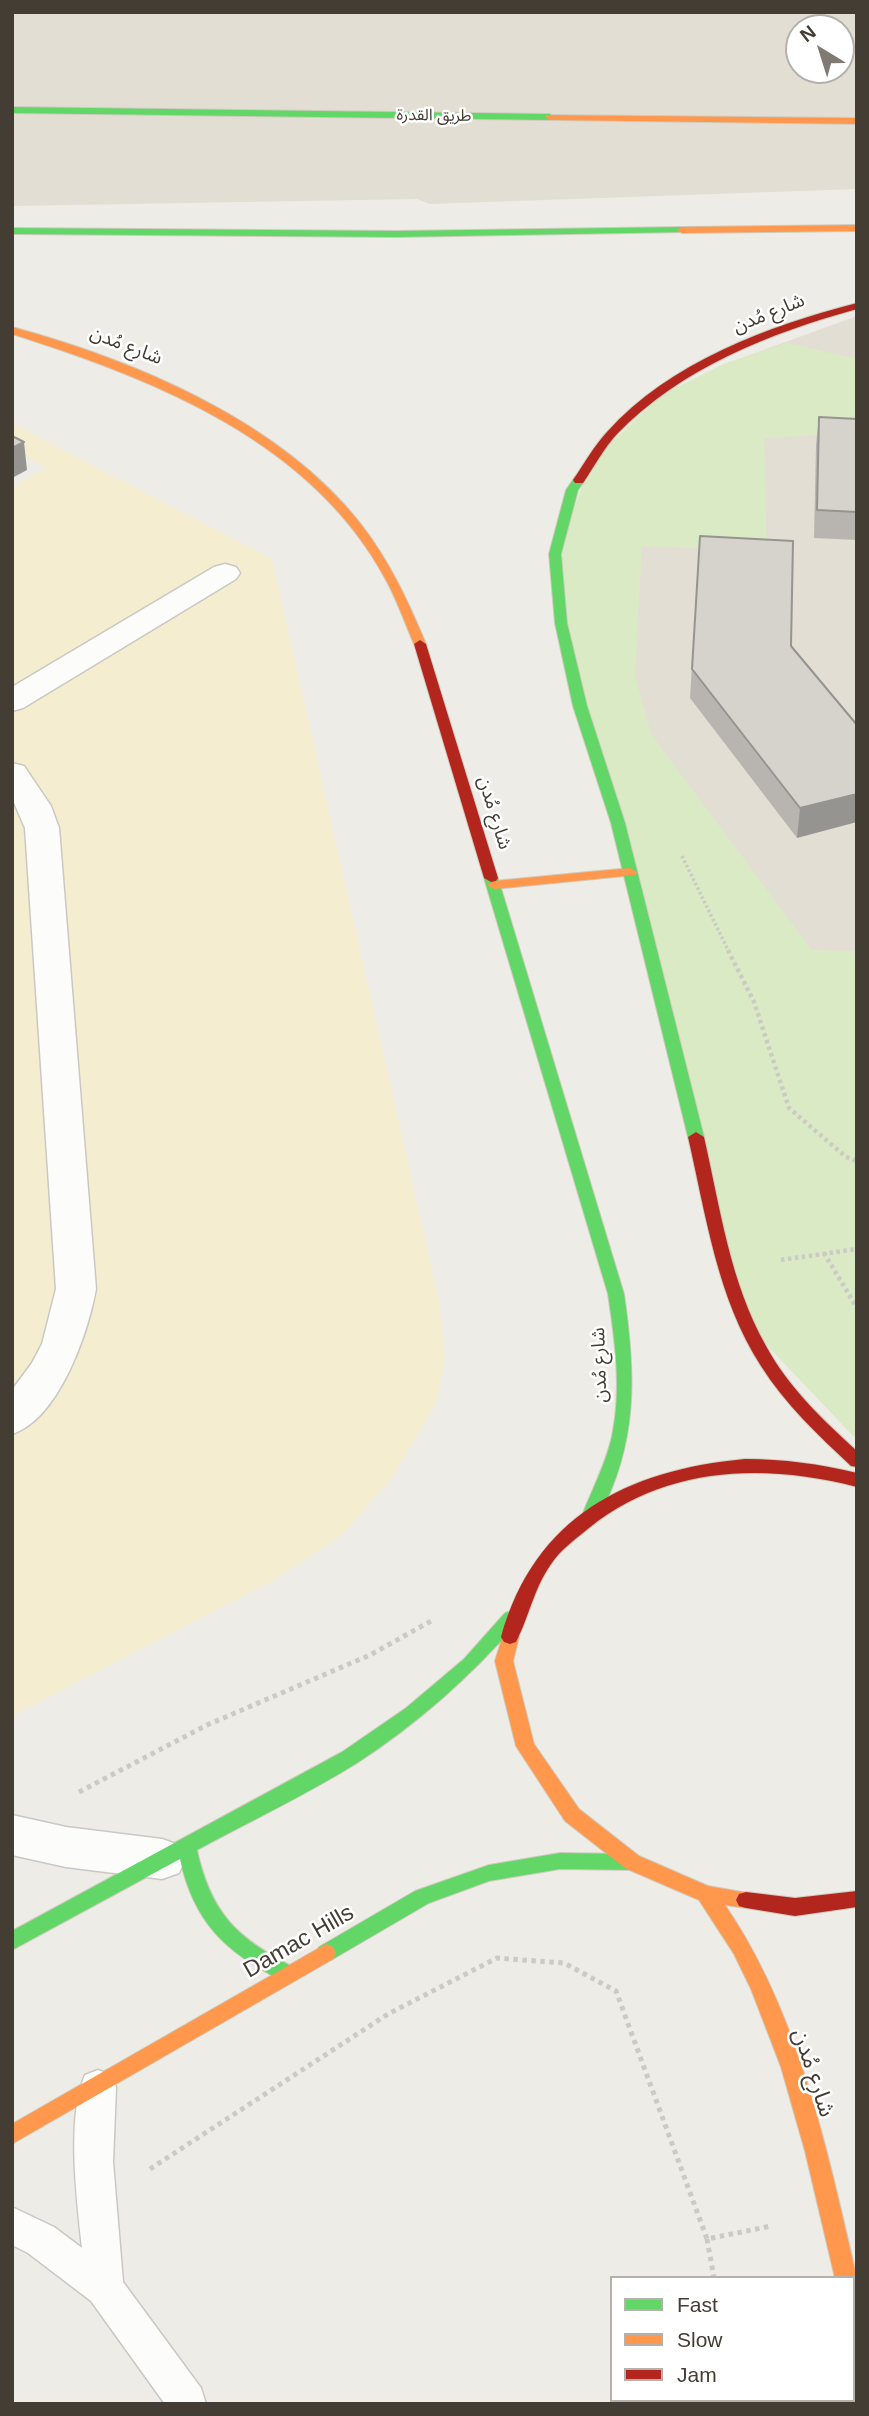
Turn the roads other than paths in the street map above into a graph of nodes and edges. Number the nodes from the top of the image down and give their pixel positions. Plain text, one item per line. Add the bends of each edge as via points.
1 (12, 110) edge
2 (857, 121) edge
3 (857, 229) edge
4 (12, 231) edge
5 (635, 233) junction
6 (370, 250) dead end
7 (857, 306) edge
8 (12, 330) edge
9 (225, 573) dead end
10 (12, 701) edge
11 (12, 773) edge
12 (630, 872) junction
13 (494, 885) junction
14 (12, 1418) edge
15 (857, 1461) edge
16 (857, 1480) edge
17 (592, 1513) junction
18 (517, 1611) junction
19 (12, 1835) edge
20 (174, 1853) junction
21 (632, 1862) junction
22 (706, 1894) junction
23 (857, 1899) edge
24 (12, 1941) edge
25 (288, 1974) junction
26 (98, 2087) junction
27 (12, 2135) edge
28 (12, 2225) edge
29 (846, 2276) edge
30 (105, 2288) junction
31 (187, 2402) edge

1 - 2 street, طريق القدرة
3 - 5 street
4 - 5 street
5 - 6 street
7 - 12 street, شارع مُدن via 746,344 671,384 612,433 572,491 555,554 561,623 580,706
8 - 13 street, شارع مُدن via 113,362 203,403 281,453 346,513 395,581 412,619
9 - 10 street
11 - 14 street via 34,806 42,828 76,1289 64,1344 51,1371
12 - 13 street
12 - 15 street, شارع مُدن via 732,1285 749,1331 776,1376 813,1421
13 - 17 street, شارع مُدن via 616,1294 623,1340 620,1435
16 - 17 street via 829,1471 765,1464 703,1469 644,1486
17 - 18 street via 546,1557
18 - 20 street via 470,1664 413,1713 349,1758
18 - 21 street via 504,1661 525,1746 572,1815
19 - 20 street via 66,1847
20 - 24 street
20 - 25 street via 219,1930 262,1964
21 - 22 street
21 - 25 street, Damac Hills via 559,1861 489,1873 422,1897
22 - 23 street via 795,1907
22 - 29 street, شارع مُدن via 745,1955 772,2018 832,2214
25 - 26 street, Damac Hills
26 - 27 street, Damac Hills
26 - 30 lane via 93,2125
28 - 30 lane via 41,2240
30 - 31 lane

